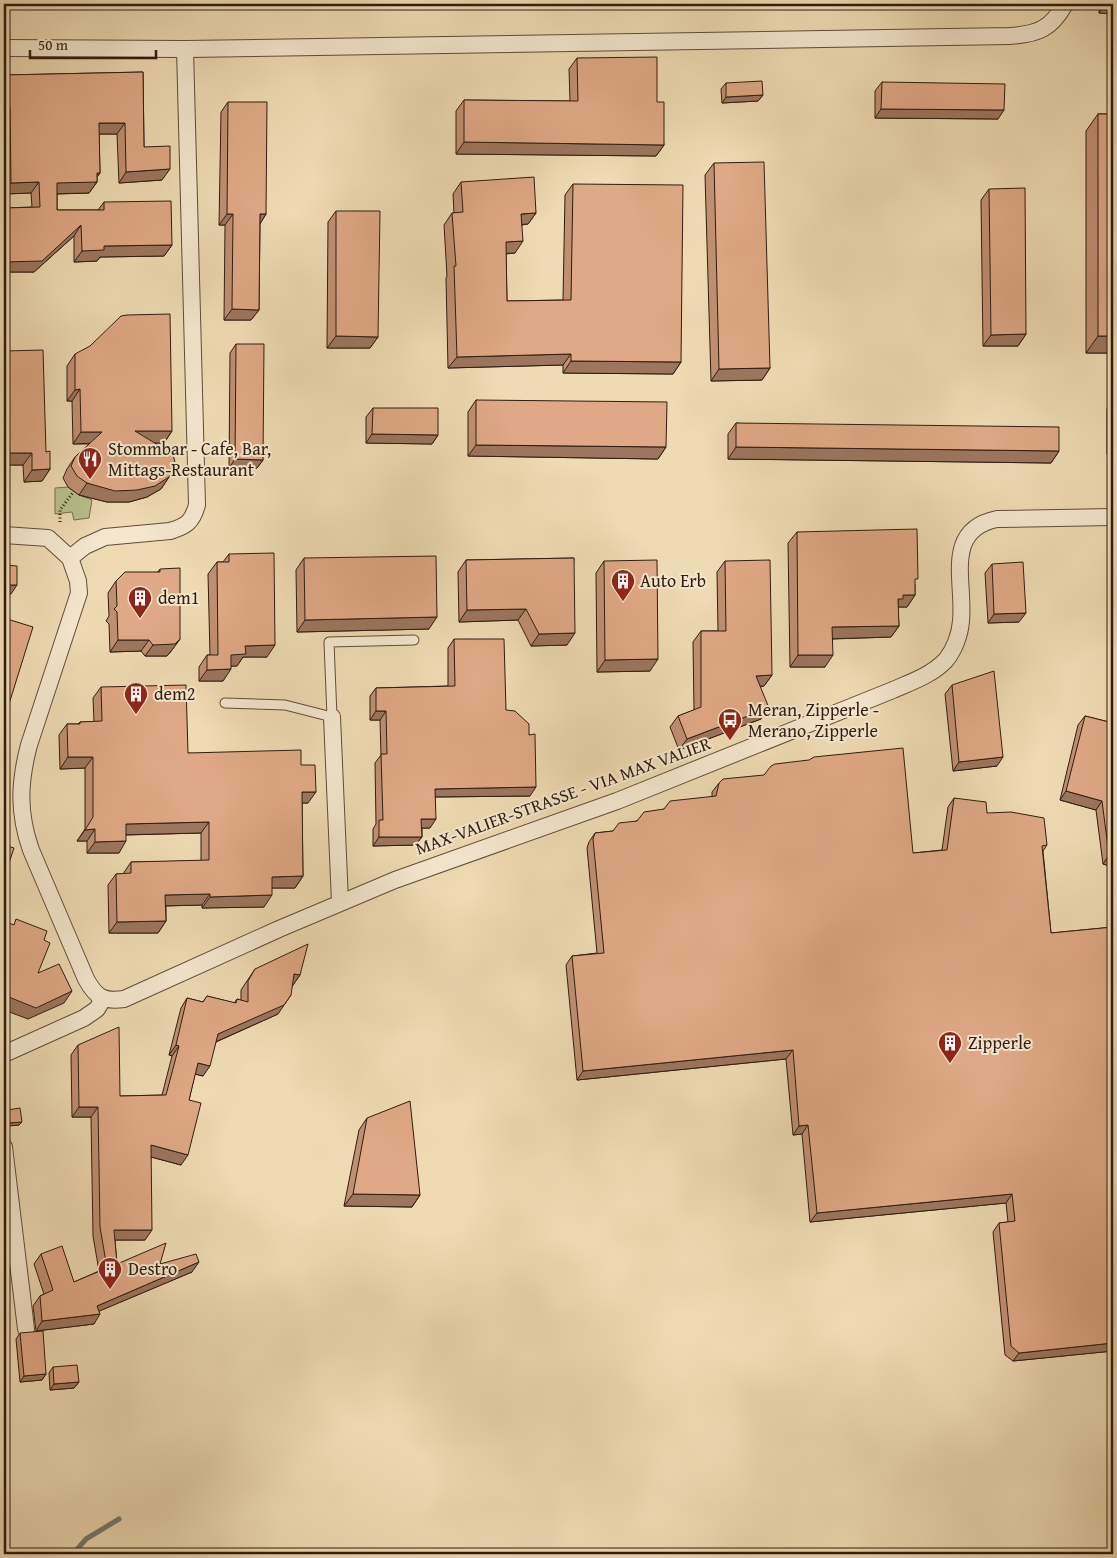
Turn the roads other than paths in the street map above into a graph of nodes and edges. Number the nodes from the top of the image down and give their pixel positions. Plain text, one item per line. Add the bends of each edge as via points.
1 (1064, 4) edge
2 (4, 48) edge
3 (184, 49) junction
4 (1113, 517) edge
5 (4, 535) edge
6 (70, 558) junction
7 (414, 640) dead end
8 (225, 703) dead end
9 (332, 718) junction
10 (340, 902) junction
11 (103, 999) junction
12 (4, 1054) edge
13 (4, 1147) edge
14 (26, 1329) dead end

1 - 3 street via 1056,19 1044,29 1028,35 1010,36
2 - 3 street
3 - 6 street via 197,505 186,525 105,537 85,546
4 - 10 street, MAX-VALIER-STRASSE - VIA MAX VALIER via 997,519 973,528 961,546 961,622 956,643 946,660 932,672 626,797
5 - 6 street via 48,538
6 - 11 street via 79,592 26,754 22,770 21,810 31,850 76,955 93,991
7 - 9 lane via 329,642
8 - 9 lane via 285,705
9 - 10 street
10 - 11 street, MAX-VALIER-STRASSE - VIA MAX VALIER via 124,999
11 - 12 street via 97,1009 84,1018
13 - 14 street

